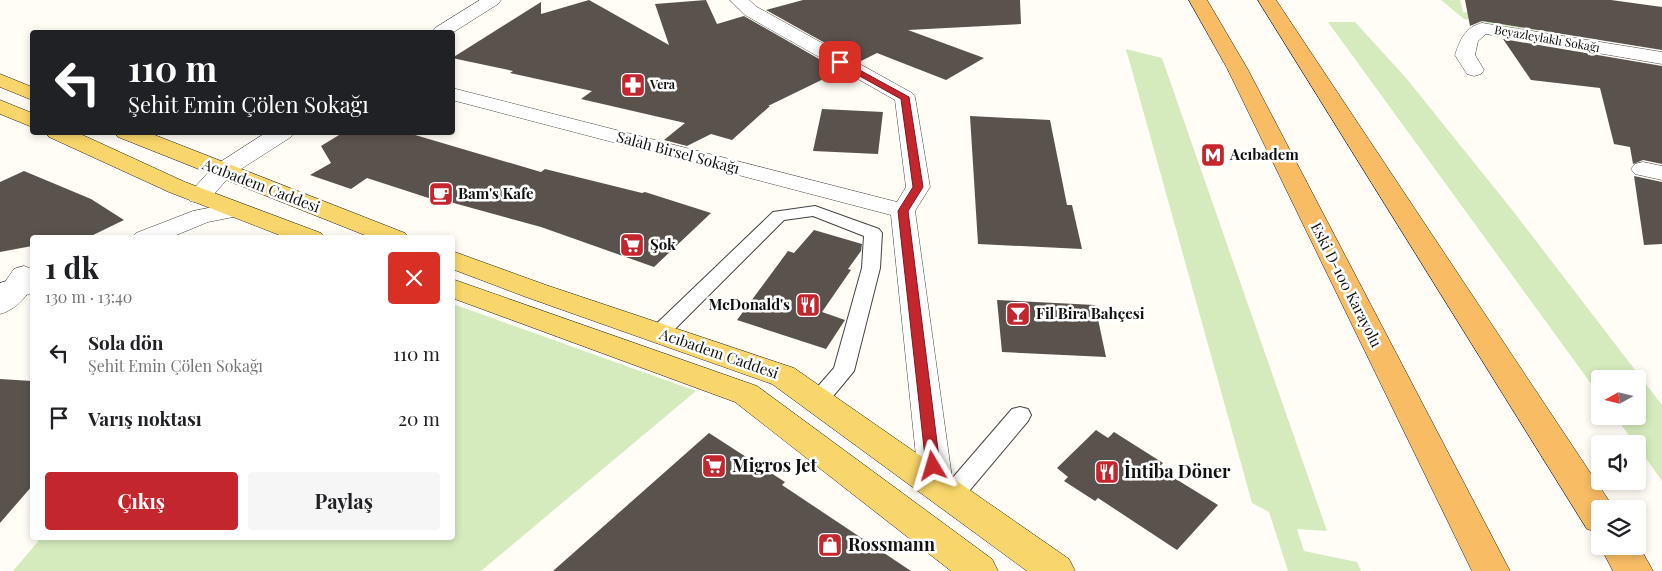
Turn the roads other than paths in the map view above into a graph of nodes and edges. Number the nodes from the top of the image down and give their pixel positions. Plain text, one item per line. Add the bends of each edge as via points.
1 (492, 0) edge
2 (739, 0) edge
3 (1198, 0) edge
4 (1267, 0) edge
5 (444, 30) edge
6 (1662, 58) edge
7 (1474, 70) dead end
8 (0, 80) edge
9 (30, 93) edge
10 (455, 95) edge
11 (0, 106) edge
12 (30, 120) edge
13 (64, 135) edge
14 (133, 135) edge
15 (278, 135) edge
16 (222, 171) junction
17 (199, 196) junction
18 (234, 210) junction
19 (903, 211) junction
20 (134, 235) edge
21 (153, 235) edge
22 (304, 235) edge
23 (388, 235) edge
24 (455, 260) edge
25 (455, 289) edge
26 (659, 334) junction
27 (817, 400) junction
28 (1020, 415) dead end
29 (943, 491) junction
30 (1591, 504) edge
31 (1624, 555) edge
32 (979, 571) edge
33 (1056, 571) edge
34 (1491, 571) edge
35 (1634, 571) edge

1 - 5 street
2 - 19 street via 751,11 905,97 918,187
3 - 34 highway, Eski D-100 Karayolu via 1237,68
4 - 30 highway
6 - 7 street, Beyazleylaklı Sokağı via 1482,28 1469,39 1465,55
8 - 9 main road
10 - 19 street, Salah Birsel Sokağı
11 - 12 main road
13 - 17 main road, Acıbadem Caddesi
14 - 16 main road, Acıbadem Caddesi
15 - 16 street
16 - 17 street
16 - 23 main road, Acıbadem Caddesi
17 - 18 main road, Acıbadem Caddesi
17 - 20 street via 176,213
18 - 21 street via 210,214
18 - 22 main road, Acıbadem Caddesi
19 - 29 street
24 - 26 main road, Acıbadem Caddesi
25 - 32 main road, Acıbadem Caddesi via 746,394
26 - 27 main road, Acıbadem Caddesi via 784,376
26 - 27 lane via 779,216 815,211 873,233 871,268 844,371
27 - 29 main road, Acıbadem Caddesi
28 - 29 lane
29 - 33 main road, Acıbadem Caddesi
31 - 35 highway

